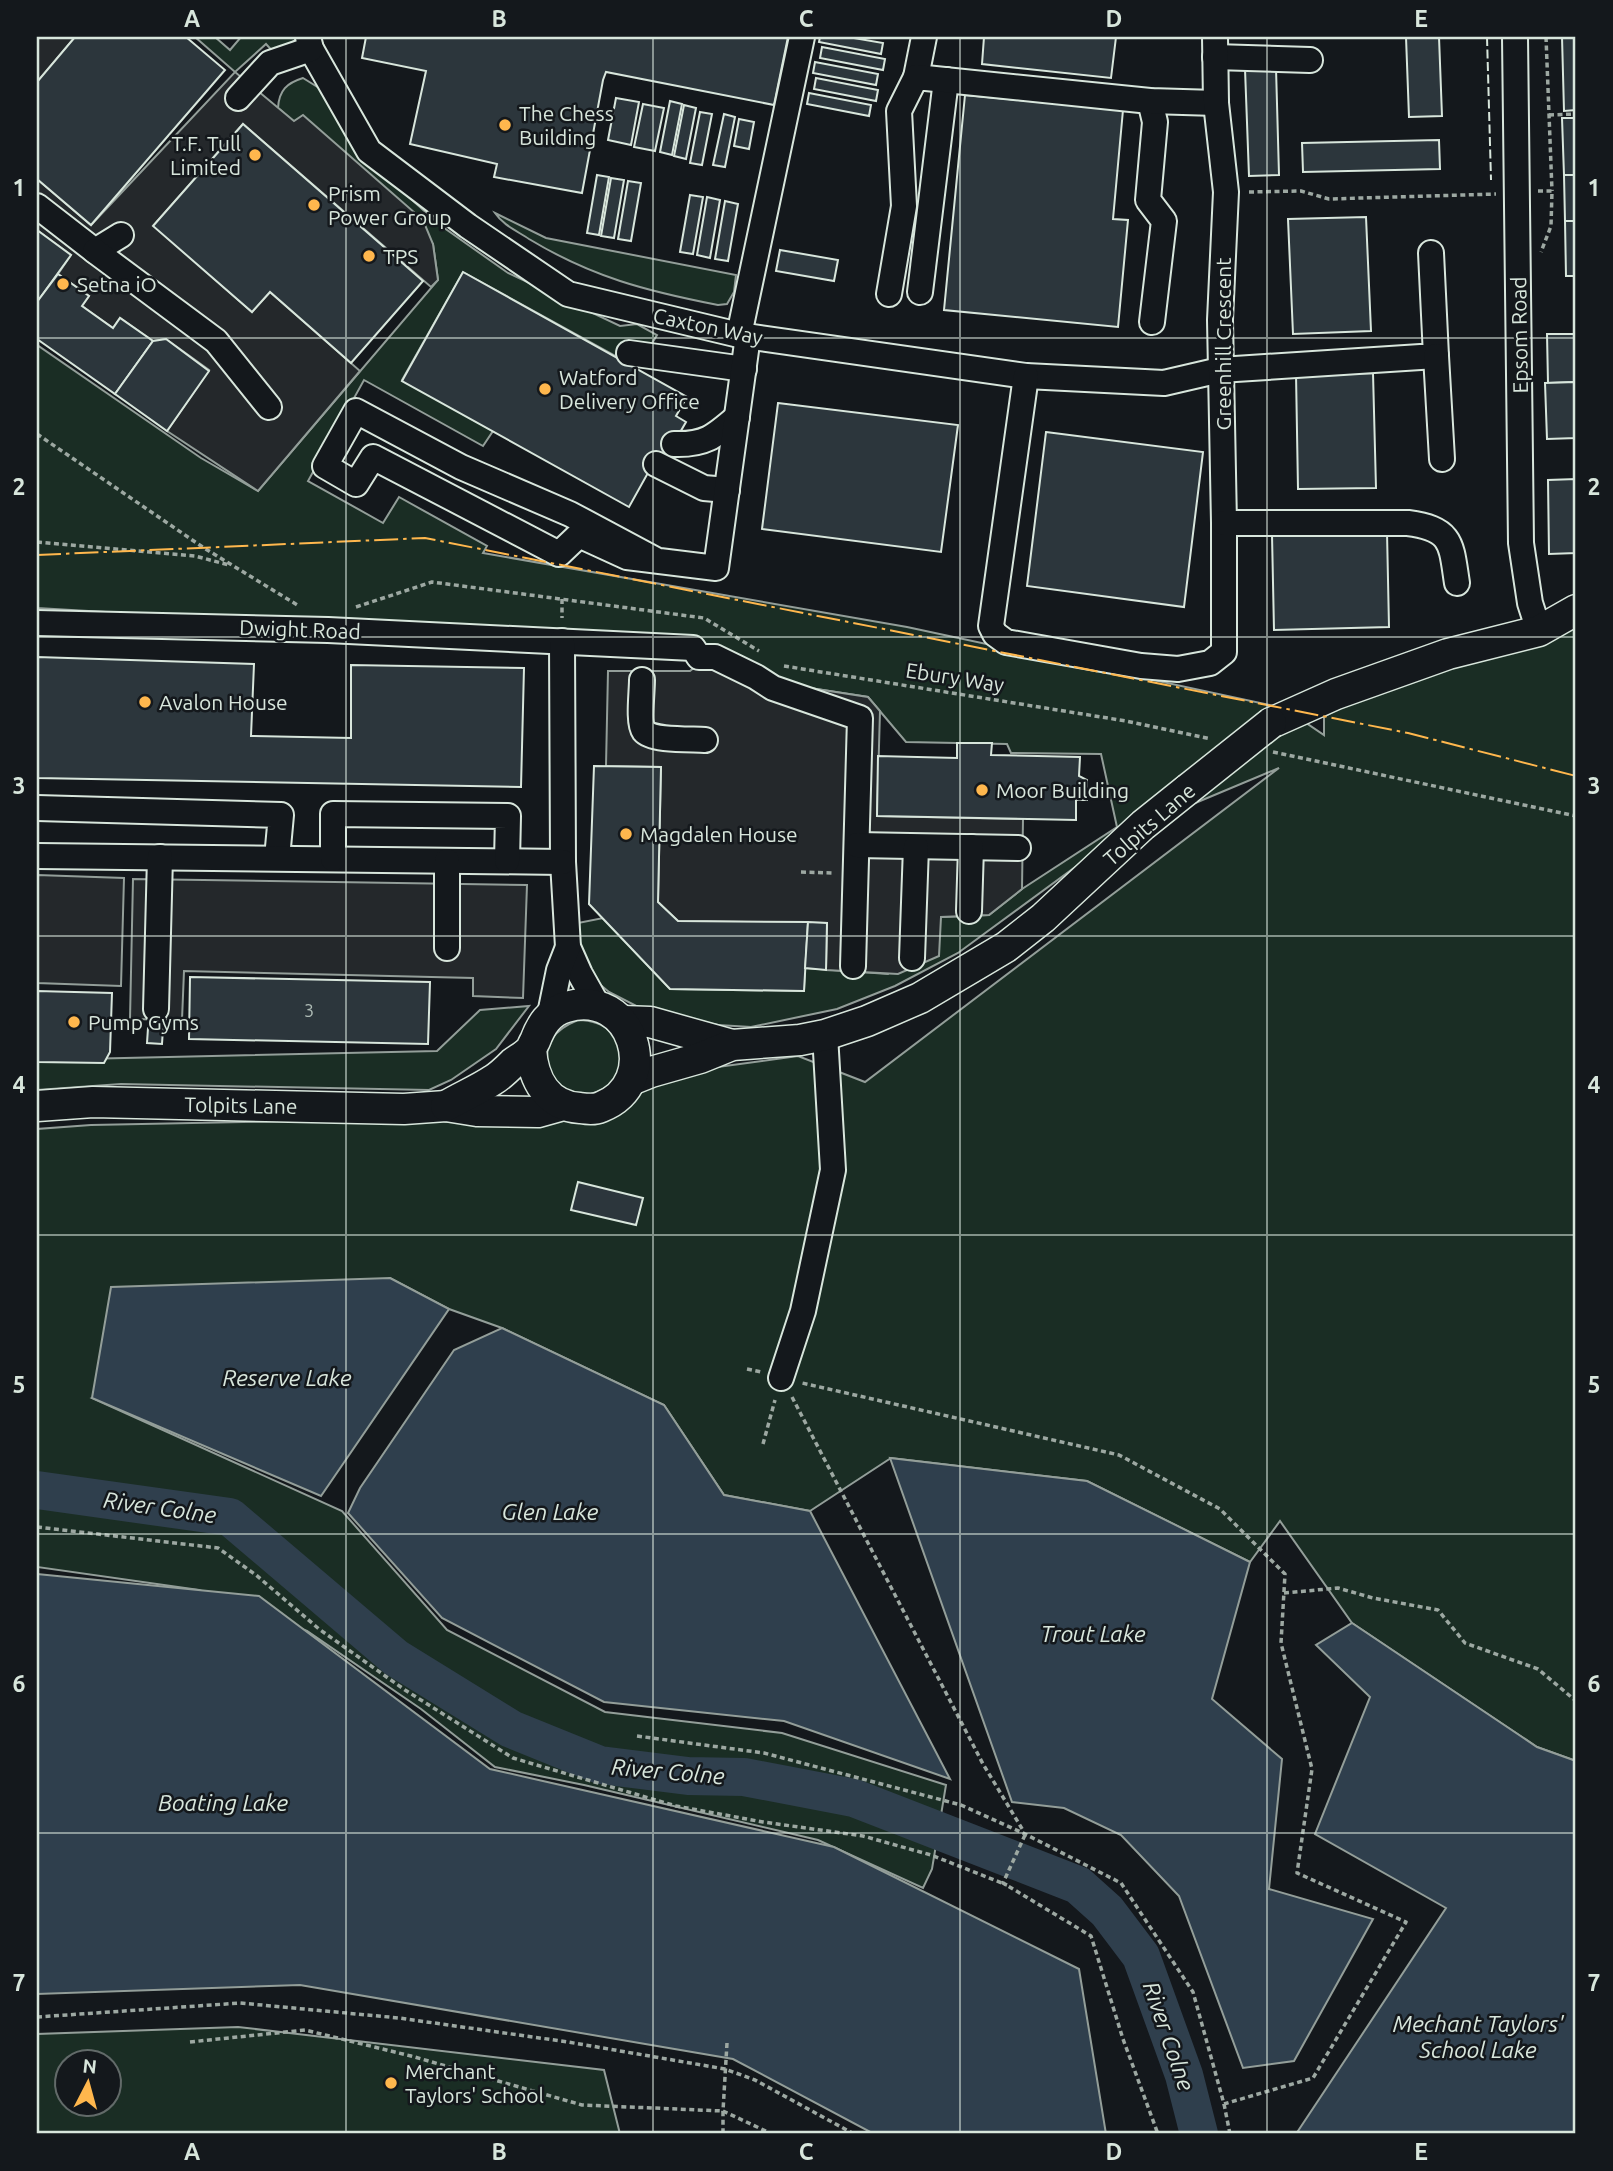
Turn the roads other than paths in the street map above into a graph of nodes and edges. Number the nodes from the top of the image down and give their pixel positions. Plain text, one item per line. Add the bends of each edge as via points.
1 (802, 37) edge
2 (924, 37) edge
3 (1515, 37) edge
4 (309, 43) edge
5 (1215, 47) edge
6 (1310, 60) dead end
7 (916, 77) junction
8 (946, 80) junction
9 (238, 98) dead end
10 (1150, 101) junction
11 (1216, 103) junction
12 (37, 206) edge
13 (121, 235) dead end
14 (95, 251) junction
15 (1431, 253) dead end
16 (920, 292) dead end
17 (889, 294) dead end
18 (1152, 322) dead end
19 (744, 335) junction
20 (629, 353) dead end
21 (1436, 356) junction
22 (744, 369) junction
23 (1220, 370) junction
24 (1026, 376) junction
25 (269, 407) dead end
26 (737, 417) junction
27 (674, 444) dead end
28 (1443, 459) dead end
29 (656, 464) dead end
30 (727, 490) junction
31 (1224, 523) junction
32 (658, 561) junction
33 (1457, 583) dead end
34 (1576, 610) edge
35 (37, 623) edge
36 (1538, 631) junction
37 (562, 641) junction
38 (642, 681) dead end
39 (705, 740) dead end
40 (37, 808) edge
41 (857, 845) junction
42 (916, 847) junction
43 (971, 847) junction
44 (1018, 848) dead end
45 (37, 856) edge
46 (160, 857) junction
47 (277, 858) junction
48 (332, 859) junction
49 (447, 861) junction
50 (507, 861) junction
51 (563, 862) junction
52 (969, 911) dead end
53 (568, 947) junction
54 (447, 948) dead end
55 (912, 958) dead end
56 (853, 965) dead end
57 (156, 1009) dead end
58 (611, 1013) junction
59 (550, 1014) junction
60 (825, 1035) junction
61 (732, 1045) junction
62 (531, 1049) junction
63 (631, 1080) junction
64 (563, 1105) junction
65 (37, 1106) edge
66 (446, 1106) junction
67 (781, 1378) road end

1 - 19 street
2 - 7 street
3 - 36 street, Epsom Road via 1521,543
4 - 9 street via 270,63
4 - 19 street, Caxton Way via 369,151 568,294
5 - 6 street
5 - 11 street, Greenhill Crescent
7 - 8 street
7 - 17 street via 899,111 904,206
8 - 10 street
8 - 16 street
10 - 11 street
10 - 18 street via 1155,122 1147,200 1164,221
11 - 23 street, Greenhill Crescent via 1226,192
12 - 14 street
13 - 14 street
14 - 25 street via 216,341
15 - 21 street
19 - 22 street
19 - 24 street, Caxton Way
20 - 22 street
21 - 23 street, Caxton Way
21 - 28 street
22 - 26 street
23 - 24 street, Caxton Way via 1164,383
23 - 31 street, Greenhill Crescent
24 - 31 street, Greenhill Crescent via 991,626 995,634 1006,642 1141,666 1178,669 1210,663 1224,652
26 - 27 street via 696,445
26 - 30 street
29 - 30 street via 704,488
30 - 32 street via 716,568
31 - 33 street via 1420,524 1446,537 1452,547
32 - 32 street via 627,557 579,535 559,554 373,457 356,484 325,466 356,411
34 - 36 main road, Tolpits Lane
35 - 37 street, Dwight Road via 316,629
36 - 60 main road, Tolpits Lane, bridge via 1448,654 1271,723 1143,825 1044,918 1006,947 920,998
37 - 41 street, Dwight Road via 693,648 699,657 715,657 773,688 860,718
37 - 51 street
38 - 39 street via 643,730 652,737
40 - 47 street via 281,815
41 - 42 street
41 - 56 street
42 - 43 street
42 - 55 street
43 - 44 street
43 - 52 street
45 - 46 street
46 - 47 street
46 - 57 street
47 - 48 street
48 - 49 street
48 - 50 street via 334,814 508,816
49 - 50 street
49 - 54 street
50 - 51 street
51 - 53 street
53 - 58 street via 579,974
53 - 59 street
58 - 59 main road, Tolpits Lane via 580,1004
58 - 61 main road, Tolpits Lane
58 - 63 main road via 632,1039
59 - 62 main road, Tolpits Lane
60 - 61 main road, Tolpits Lane
60 - 67 street via 833,1170 803,1311
61 - 63 main road, Tolpits Lane
62 - 64 main road via 538,1081
62 - 66 main road, Tolpits Lane via 494,1080
63 - 64 main road, Tolpits Lane via 623,1093 597,1109
64 - 66 main road, Tolpits Lane via 538,1112
65 - 66 main road, Tolpits Lane via 93,1102

